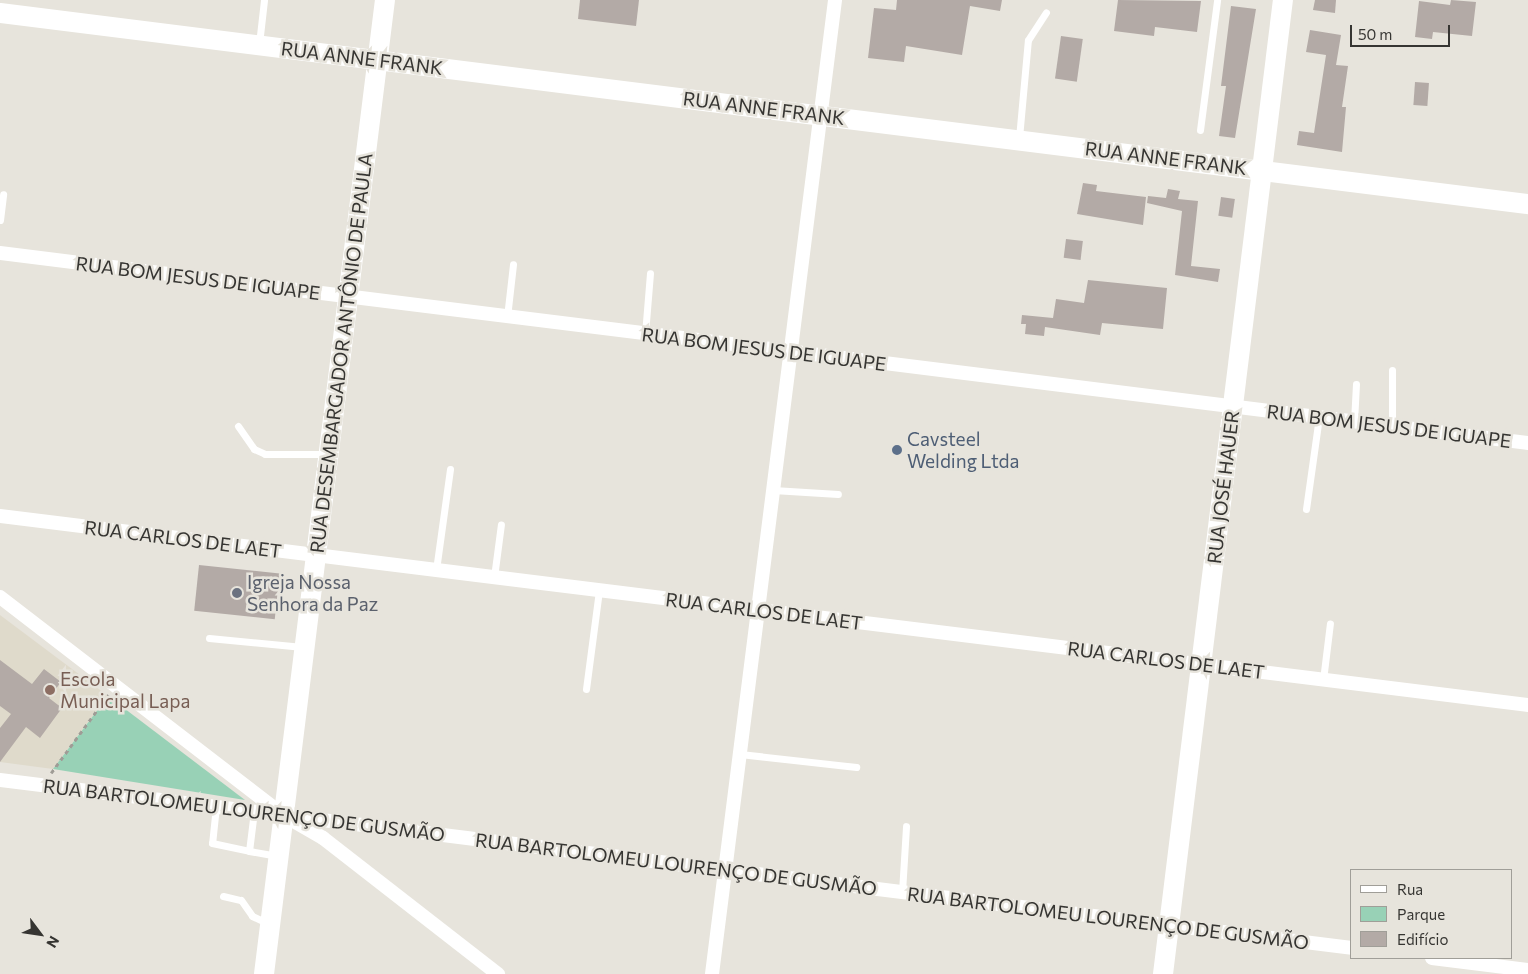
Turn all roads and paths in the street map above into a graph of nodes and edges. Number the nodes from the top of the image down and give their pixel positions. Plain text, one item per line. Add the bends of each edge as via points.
1 (264, 0) edge
2 (385, 0) edge
3 (835, 0) edge
4 (1217, 0) edge
5 (1283, 0) edge
6 (1046, 12) dead end
7 (0, 13) edge
8 (259, 45) junction
9 (378, 60) junction
10 (820, 115) junction
11 (1200, 130) dead end
12 (1019, 140) junction
13 (1262, 170) junction
14 (3, 194) dead end
15 (1528, 199) edge
16 (1528, 204) edge
17 (0, 220) edge
18 (0, 253) edge
19 (513, 264) dead end
20 (650, 273) dead end
21 (348, 297) junction
22 (507, 317) junction
23 (645, 334) junction
24 (790, 352) junction
25 (1392, 370) dead end
26 (1356, 384) dead end
27 (1233, 407) junction
28 (1319, 417) junction
29 (1354, 422) junction
30 (238, 426) dead end
31 (1392, 426) junction
32 (1528, 443) edge
33 (328, 454) junction
34 (450, 469) dead end
35 (773, 490) junction
36 (838, 494) dead end
37 (1306, 509) dead end
38 (0, 516) edge
39 (500, 524) dead end
40 (316, 555) junction
41 (436, 570) junction
42 (494, 577) junction
43 (598, 590) junction
44 (0, 597) edge
45 (758, 610) junction
46 (1330, 623) dead end
47 (209, 638) dead end
48 (304, 647) junction
49 (1201, 665) junction
50 (1323, 680) junction
51 (115, 687) junction
52 (586, 689) dead end
53 (1528, 705) edge
54 (740, 754) junction
55 (856, 767) dead end
56 (0, 780) edge
57 (43, 785) junction
58 (216, 806) junction
59 (254, 811) junction
60 (283, 815) junction
61 (906, 826) dead end
62 (249, 850) junction
63 (278, 856) junction
64 (725, 870) junction
65 (902, 892) junction
66 (223, 896) dead end
67 (270, 924) junction
68 (1169, 925) junction
69 (1350, 948) edge
70 (1440, 959) edge
71 (1528, 970) edge
72 (264, 974) edge
73 (498, 974) edge
74 (712, 974) edge
75 (1163, 974) edge

1 - 8 lane
2 - 9 main road, RUA DESEMBARGADOR ANTÔNIO DE PAULA
3 - 10 street
4 - 11 lane
5 - 13 main road, RUA JOSÉ HAUER
6 - 12 lane via 1028,40
7 - 8 main road, RUA ANNE FRANK
8 - 9 main road, RUA ANNE FRANK
9 - 10 main road, RUA ANNE FRANK
9 - 21 main road, RUA DESEMBARGADOR ANTÔNIO DE PAULA
10 - 12 main road, RUA ANNE FRANK
10 - 24 street
12 - 13 main road, RUA ANNE FRANK
13 - 16 main road, RUA ANNE FRANK
13 - 27 main road, RUA JOSÉ HAUER
14 - 17 lane
15 - 16 lane
18 - 21 street, RUA BOM JESUS DE IGUAPE
19 - 22 lane
20 - 23 lane
21 - 22 street, RUA BOM JESUS DE IGUAPE
21 - 33 main road, RUA DESEMBARGADOR ANTÔNIO DE PAULA
22 - 23 street, RUA BOM JESUS DE IGUAPE
23 - 24 street, RUA BOM JESUS DE IGUAPE
24 - 27 street, RUA BOM JESUS DE IGUAPE
24 - 35 street
25 - 31 lane
26 - 29 lane
27 - 28 street, RUA BOM JESUS DE IGUAPE
27 - 49 main road, RUA JOSÉ HAUER
28 - 29 street, RUA BOM JESUS DE IGUAPE
28 - 37 lane
29 - 31 street, RUA BOM JESUS DE IGUAPE
30 - 33 lane via 254,449 265,454
31 - 32 street, RUA BOM JESUS DE IGUAPE
33 - 40 main road, RUA DESEMBARGADOR ANTÔNIO DE PAULA
34 - 41 lane
35 - 36 lane
35 - 45 street
38 - 40 street, RUA CARLOS DE LAET
39 - 42 lane
40 - 41 street, RUA CARLOS DE LAET
40 - 48 main road, RUA DESEMBARGADOR ANTÔNIO DE PAULA
41 - 42 street, RUA CARLOS DE LAET
42 - 43 street, RUA CARLOS DE LAET
43 - 45 street, RUA CARLOS DE LAET
43 - 52 lane
44 - 51 street
45 - 49 street, RUA CARLOS DE LAET
45 - 54 street
46 - 50 lane
47 - 48 lane
48 - 60 main road, RUA DESEMBARGADOR ANTÔNIO DE PAULA
49 - 50 street, RUA CARLOS DE LAET
49 - 68 main road, RUA JOSÉ HAUER
50 - 53 street, RUA CARLOS DE LAET
51 - 57 path
51 - 60 street
54 - 55 lane
54 - 64 street
56 - 57 street, RUA BARTOLOMEU LOURENÇO DE GUSMÃO
57 - 58 street, RUA BARTOLOMEU LOURENÇO DE GUSMÃO
58 - 59 street, RUA BARTOLOMEU LOURENÇO DE GUSMÃO
58 - 62 lane via 212,843
59 - 60 street, RUA BARTOLOMEU LOURENÇO DE GUSMÃO
59 - 62 lane
60 - 63 main road, RUA DESEMBARGADOR ANTÔNIO DE PAULA
60 - 64 street, RUA BARTOLOMEU LOURENÇO DE GUSMÃO
60 - 73 street via 324,838
61 - 65 lane
62 - 63 lane
63 - 67 main road, RUA DESEMBARGADOR ANTÔNIO DE PAULA
64 - 65 street, RUA BARTOLOMEU LOURENÇO DE GUSMÃO
64 - 74 street
65 - 68 street, RUA BARTOLOMEU LOURENÇO DE GUSMÃO
66 - 67 lane via 241,900 252,916
67 - 72 main road, RUA DESEMBARGADOR ANTÔNIO DE PAULA
68 - 69 street, RUA BARTOLOMEU LOURENÇO DE GUSMÃO
68 - 75 main road, RUA JOSÉ HAUER
70 - 71 street

